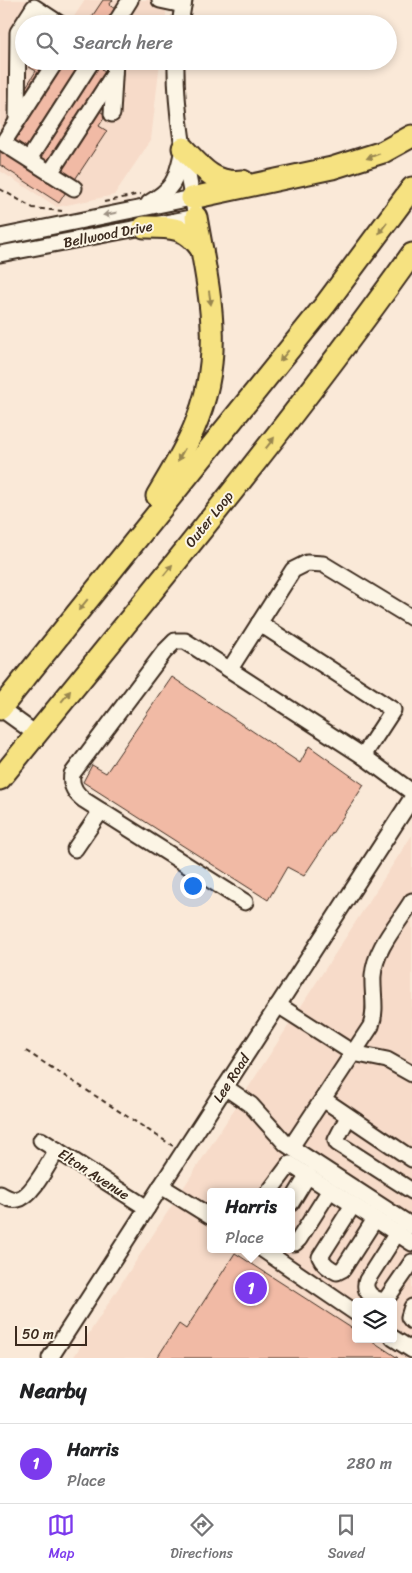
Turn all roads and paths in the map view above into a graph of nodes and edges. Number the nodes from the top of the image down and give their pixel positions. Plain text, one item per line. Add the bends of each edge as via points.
1 (130, 0) edge
2 (160, 0) edge
3 (183, 3) edge
4 (29, 15) edge
5 (45, 15) edge
6 (121, 15) edge
7 (22, 70) edge
8 (50, 70) edge
9 (86, 70) edge
10 (114, 70) edge
11 (115, 70) edge
12 (176, 70) edge
13 (112, 114) dead end
14 (17, 121) junction
15 (412, 136) edge
16 (183, 148) junction
17 (29, 159) junction
18 (332, 168) junction
19 (50, 173) junction
20 (74, 188) dead end
21 (412, 188) edge
22 (0, 189) edge
23 (143, 193) dead end
24 (104, 202) dead end
25 (194, 207) junction
26 (66, 211) dead end
27 (141, 218) junction
28 (0, 237) edge
29 (202, 250) junction
30 (0, 254) edge
31 (412, 254) edge
32 (412, 272) edge
33 (352, 336) junction
34 (104, 580) junction
35 (412, 618) edge
36 (259, 623) junction
37 (230, 669) junction
38 (0, 709) edge
39 (36, 734) junction
40 (363, 756) junction
41 (0, 779) edge
42 (412, 792) edge
43 (412, 798) edge
44 (101, 811) junction
45 (75, 849) dead end
46 (412, 901) edge
47 (245, 902) dead end
48 (278, 1006) junction
49 (26, 1051) dead end
50 (353, 1053) junction
51 (412, 1074) edge
52 (225, 1087) junction
53 (323, 1099) junction
54 (348, 1117) junction
55 (41, 1140) dead end
56 (291, 1147) junction
57 (57, 1150) junction
58 (183, 1152) junction
59 (412, 1159) edge
60 (308, 1175) junction
61 (161, 1186) junction
62 (272, 1188) edge
63 (330, 1190) junction
64 (412, 1191) edge
65 (0, 1194) edge
66 (295, 1196) edge
67 (353, 1205) junction
68 (147, 1208) junction
69 (207, 1215) edge
70 (375, 1219) junction
71 (412, 1226) edge
72 (397, 1233) junction
73 (295, 1243) edge
74 (412, 1243) edge
75 (268, 1253) edge
76 (412, 1262) edge
77 (412, 1307) edge
78 (352, 1310) edge
79 (412, 1321) edge
80 (397, 1341) edge
81 (412, 1350) edge
82 (50, 1358) edge

1 - 6 street
2 - 3 street
4 - 5 street via 34,7
7 - 14 street
8 - 14 street
9 - 17 street
10 - 19 street
11 - 13 street
12 - 16 street
14 - 17 street via 3,143
15 -> 18 highway via 383,152
16 - 18 highway via 208,174 226,181 241,181 295,169
16 - 25 street
16 - 27 street via 176,179
17 - 19 street
18 - 25 highway
19 - 20 street
21 -> 34 highway via 331,298
22 - 26 path via 33,208
23 - 24 path
25 - 27 street, Bellwood Drive
25 - 29 highway
27 -> 28 street, Bellwood Drive
27 - 29 highway via 177,229 190,236
27 - 30 street, Bellwood Drive
29 -> 34 highway via 213,334 206,397 195,428 178,460
31 - 33 highway, Outer Loop
32 - 33 highway
39 -> 33 highway, Outer Loop via 266,449
34 -> 38 highway
35 - 36 street via 323,564 307,563 293,570
36 - 37 street
36 - 40 street via 393,710
37 - 40 street
37 - 44 street via 185,641 175,641 164,652 72,774 70,781 77,795
38 - 39 street
39 - 41 highway, Outer Loop
40 - 42 street
43 - 48 street, Lee Road
44 - 45 street
44 - 47 street
46 - 50 street via 379,952 373,976 373,1019
48 - 50 street
48 - 52 street, Lee Road
49 - 58 path
50 - 51 street via 387,1060
50 - 53 street
52 - 56 street via 251,1105
52 - 58 street, Lee Road
53 - 54 street
53 - 56 street
54 - 59 street
54 - 64 street via 337,1143
55 - 57 street, Elton Avenue
56 - 71 street
57 - 65 street via 24,1197 12,1200
57 - 68 street, Elton Avenue
58 - 61 street, Lee Road
60 - 62 street via 290,1164
60 - 63 street
60 - 66 street
61 - 68 street, Lee Road
61 - 69 street
63 - 67 street
63 - 73 street
67 - 70 street
67 - 70 street via 320,1256 330,1269 338,1272 343,1269
68 - 82 street, Lee Road
70 - 72 street
72 - 74 street
72 - 76 street via 366,1280 366,1290 385,1301
75 - 78 street
77 - 79 street via 409,1317
80 - 81 street

